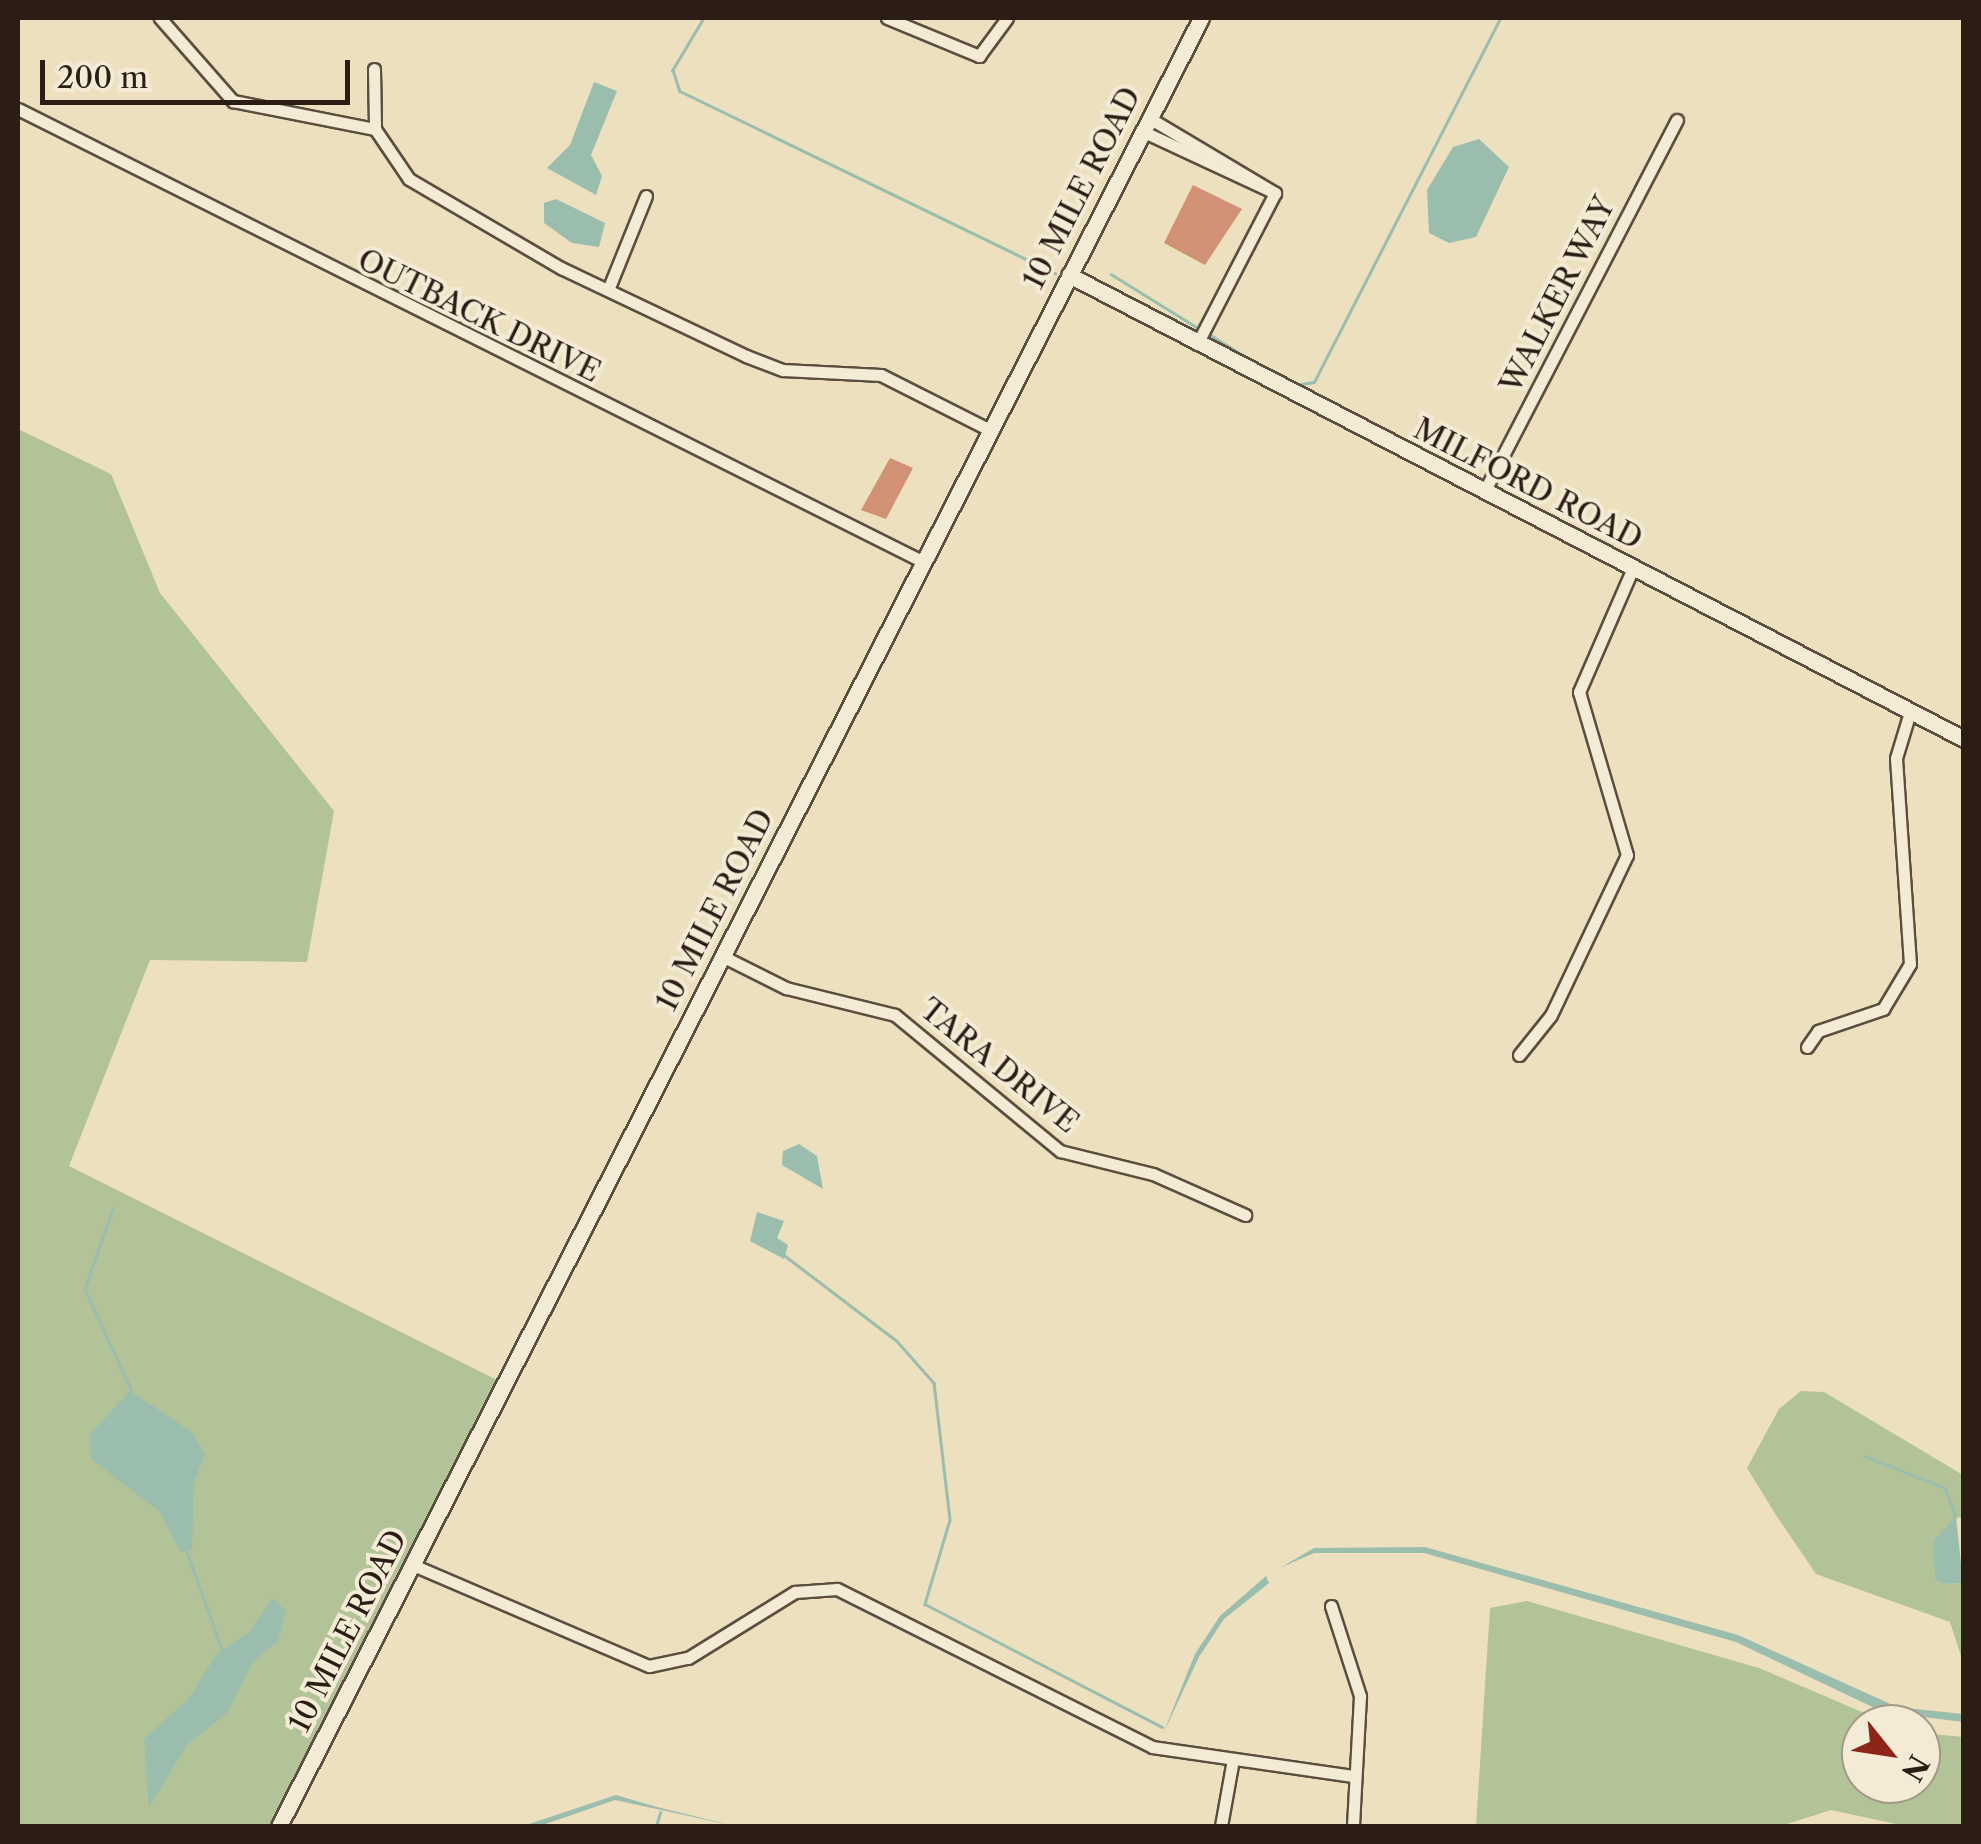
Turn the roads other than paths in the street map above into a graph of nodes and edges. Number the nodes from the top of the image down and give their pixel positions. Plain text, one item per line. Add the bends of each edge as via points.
1 (160, 18) edge
2 (888, 18) edge
3 (1007, 18) edge
4 (1201, 18) edge
5 (374, 69) dead end
6 (18, 109) edge
7 (1676, 120) dead end
8 (1145, 125) junction
9 (375, 129) junction
10 (646, 196) dead end
11 (1069, 275) junction
12 (610, 285) junction
13 (1198, 344) junction
14 (990, 430) junction
15 (1484, 492) junction
16 (922, 561) junction
17 (1633, 568) junction
18 (1910, 712) junction
19 (1964, 739) edge
20 (722, 956) junction
21 (1807, 1047) dead end
22 (1519, 1055) dead end
23 (1245, 1214) dead end
24 (413, 1566) junction
25 (1331, 1606) dead end
26 (1232, 1765) junction
27 (1353, 1776) junction
28 (279, 1826) edge
29 (1221, 1826) edge
30 (1353, 1826) edge

1 - 9 street via 233,100
2 - 3 street via 979,56
4 - 8 main road, 10 MILE ROAD
5 - 9 street
6 - 16 street, OUTBACK DRIVE
7 - 15 street, WALKER WAY
8 - 11 main road, 10 MILE ROAD
8 - 13 street via 1275,193
9 - 12 street via 409,179 562,268
10 - 12 street
11 - 13 main road, MILFORD ROAD
11 - 14 main road, 10 MILE ROAD
12 - 14 street via 782,370 881,375
13 - 15 main road, MILFORD ROAD
14 - 16 main road, 10 MILE ROAD
15 - 17 main road, MILFORD ROAD
16 - 20 main road, 10 MILE ROAD
17 - 18 main road, MILFORD ROAD
17 - 22 street via 1579,692 1626,855 1551,1015
18 - 19 main road, MILFORD ROAD
18 - 21 street via 1896,758 1910,964 1883,1009 1818,1032
20 - 23 street, TARA DRIVE via 786,988 892,1014 1060,1152 1153,1174
20 - 24 main road, 10 MILE ROAD
24 - 26 street via 649,1666 688,1658 795,1592 837,1589 1130,1739
24 - 28 main road, 10 MILE ROAD
25 - 27 street via 1360,1696
26 - 27 street
26 - 29 street
27 - 30 street

